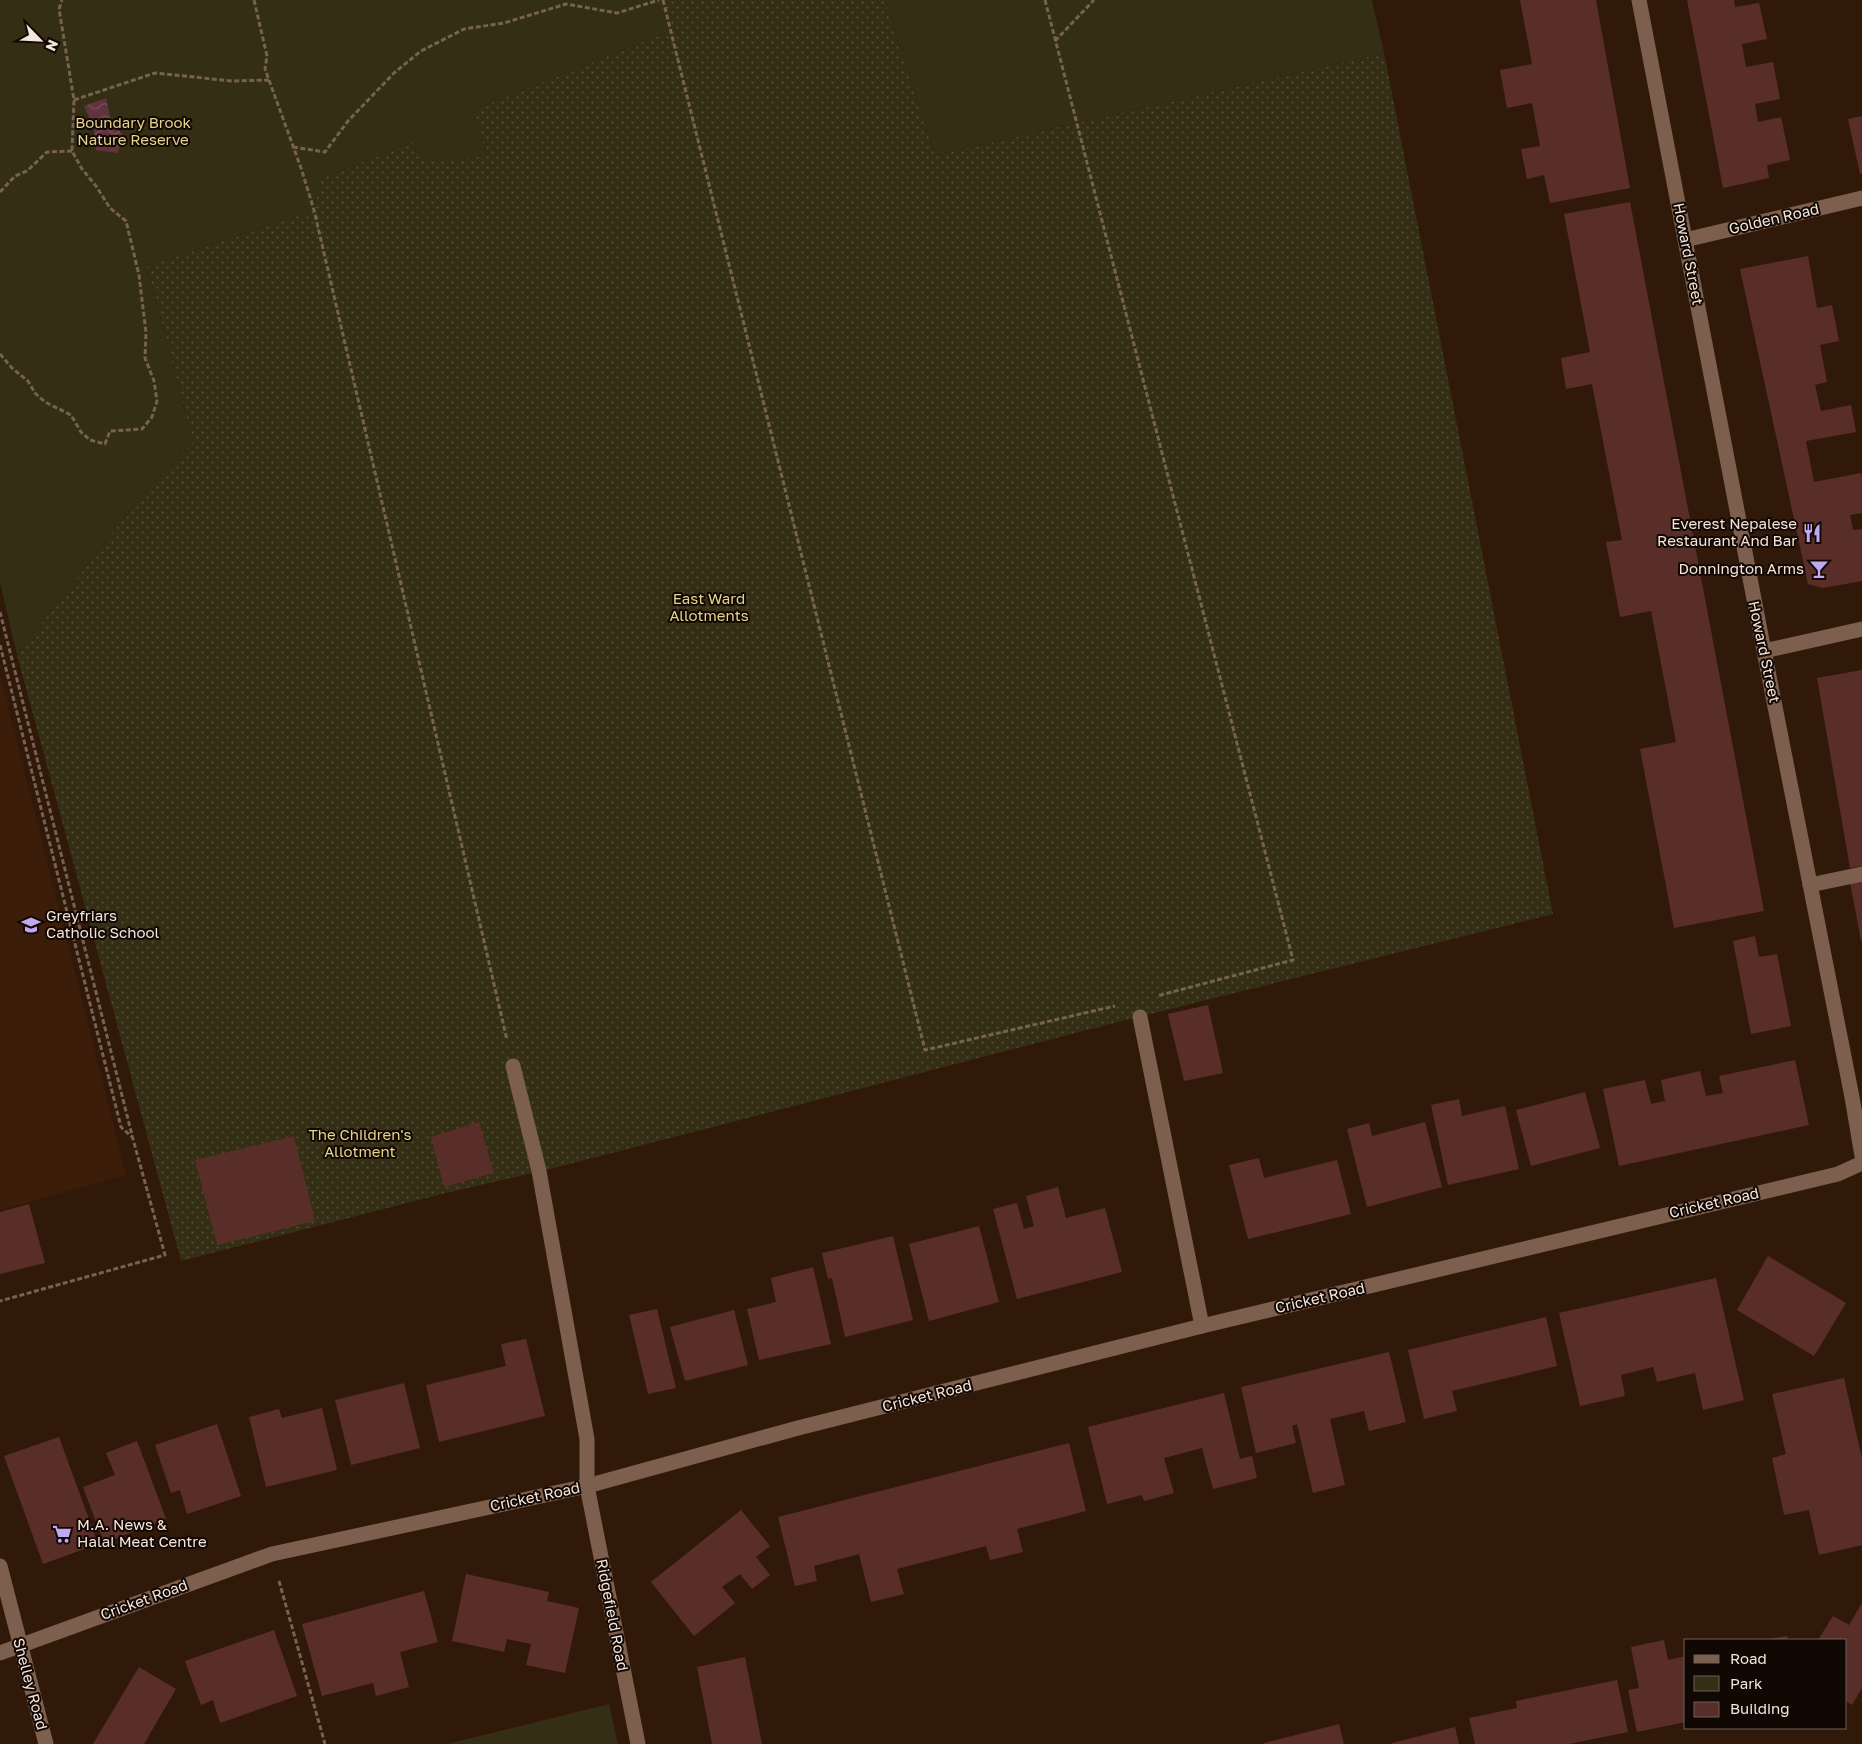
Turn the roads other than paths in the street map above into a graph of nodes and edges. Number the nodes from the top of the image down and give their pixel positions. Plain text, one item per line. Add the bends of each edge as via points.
1 (1639, 0) edge
2 (1862, 198) edge
3 (1685, 240) junction
4 (1862, 629) edge
5 (1764, 651) junction
6 (1862, 874) edge
7 (1810, 885) junction
8 (1140, 1017) road end
9 (513, 1066) road end
10 (1862, 1156) edge
11 (1862, 1164) edge
12 (1202, 1326) junction
13 (587, 1486) junction
14 (0, 1566) edge
15 (20, 1646) junction
16 (0, 1653) edge
17 (46, 1744) edge
18 (638, 1744) edge

1 - 3 street, Howard Street
2 - 3 street, Golden Road
3 - 5 street, Howard Street
4 - 5 street
5 - 7 street, Howard Street
6 - 7 street
7 - 10 street, Howard Street
8 - 12 street
9 - 13 street, Ridgefield Road via 539,1171 587,1438
11 - 12 street, Cricket Road via 1838,1174
12 - 13 street, Cricket Road via 807,1426
13 - 15 street, Cricket Road via 272,1554
13 - 18 street, Ridgefield Road
14 - 15 street, Shelley Road
15 - 16 street, Cricket Road
15 - 17 street, Shelley Road

